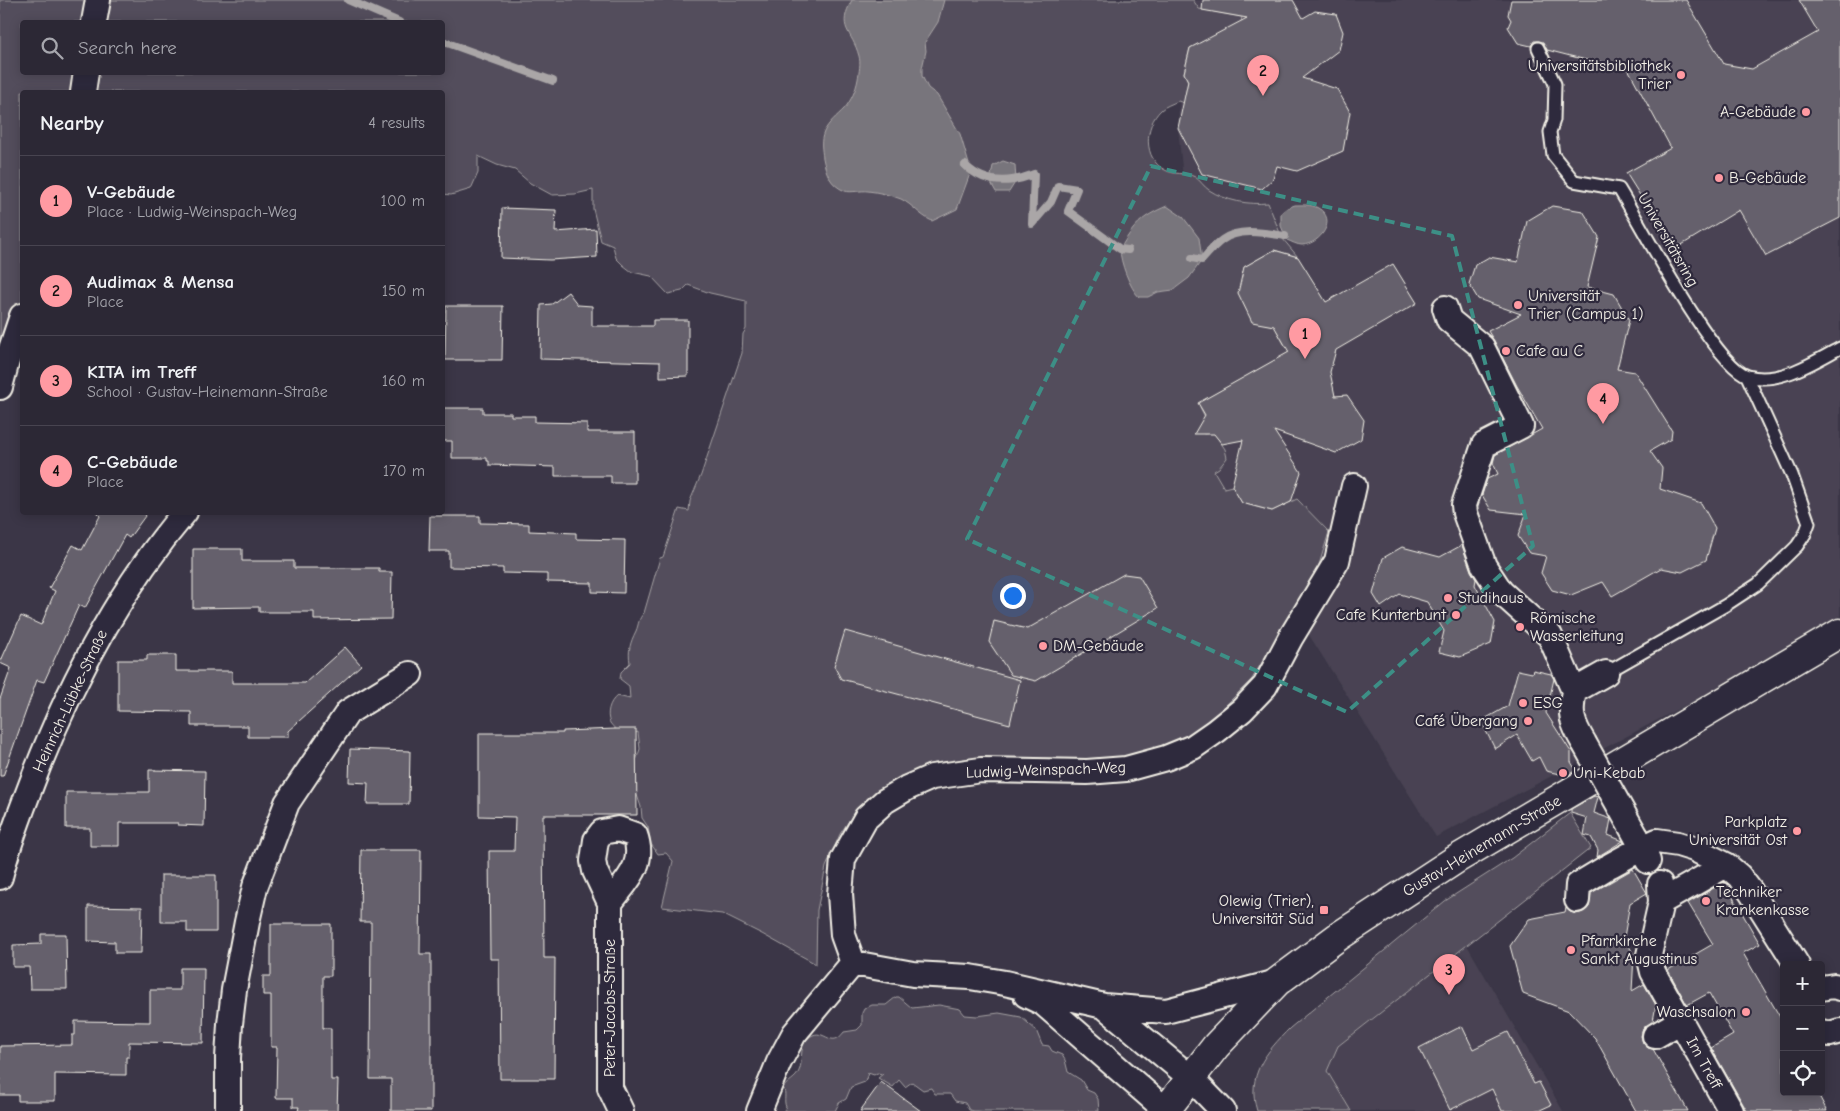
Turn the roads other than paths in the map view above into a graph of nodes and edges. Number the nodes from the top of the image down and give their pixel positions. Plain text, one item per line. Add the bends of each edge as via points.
1 (98, 0) edge
2 (94, 20) edge
3 (1538, 48) dead end
4 (86, 75) edge
5 (83, 90) edge
6 (1445, 308) dead end
7 (20, 322) edge
8 (1840, 348) edge
9 (1747, 376) junction
10 (0, 387) edge
11 (1354, 486) dead end
12 (182, 515) edge
13 (1840, 632) edge
14 (1606, 673) joint
15 (410, 674) dead end
16 (1574, 692) junction
17 (1642, 848) junction
18 (1726, 865) junction
19 (0, 877) edge
20 (1577, 900) dead end
21 (610, 903) dead end
22 (1794, 961) edge
23 (852, 963) junction
24 (1277, 982) junction
25 (1005, 983) junction
26 (1825, 987) edge
27 (1840, 988) edge
28 (1104, 1006) junction
29 (1681, 1021) junction
30 (1840, 1031) edge
31 (1825, 1033) edge
32 (1654, 1036) dead end
33 (1191, 1078) junction
34 (228, 1111) edge
35 (621, 1111) edge
36 (759, 1111) edge
37 (1166, 1111) edge
38 (1223, 1111) edge
39 (1731, 1111) edge

1 - 2 street
3 - 9 lane, Universitätsring via 1555,84 1554,120 1550,132 1553,155 1574,181 1619,189 1717,350
4 - 5 street
6 - 16 street via 1449,320 1482,347 1521,426 1484,445 1464,505 1465,513 1484,566 1501,592 1550,636
7 - 10 street
8 - 9 lane via 1787,374
9 - 14 lane via 1792,475 1809,523 1805,534 1798,546 1758,584 1726,606
11 - 23 street, Ludwig-Weinspach-Weg via 1338,561 1265,686 1242,710 1193,747 1126,769 1087,772 981,770 932,777 885,800 866,818 843,859 840,894 843,935
12 - 19 street, Heinrich-Lübke-Straße via 124,596 86,661 46,747
13 - 24 main road, Gustav-Heinemann-Straße via 1455,860 1339,936
14 - 16 street
15 - 34 street via 348,712 287,803 255,887 242,948 230,1024
16 - 17 street, bridge via 1572,720
17 - 18 street via 1657,841 1678,844
17 - 20 street via 1578,885
18 - 22 street via 1751,892
18 - 29 street, Im Treff via 1667,893 1649,955 1653,972
21 - 35 street, Peter-Jacobs-Straße via 610,1088
23 - 25 street via 913,974 970,977
23 - 36 street via 794,1034
24 - 28 street via 1166,1011
24 - 33 main road, Gustav-Heinemann-Straße via 1216,1046
25 - 28 street
25 - 37 street via 1043,1003
26 - 27 street
28 - 33 street
29 - 32 street
29 - 39 street, Im Treff
30 - 31 street
33 - 37 main road, Gustav-Heinemann-Straße
33 - 38 street

